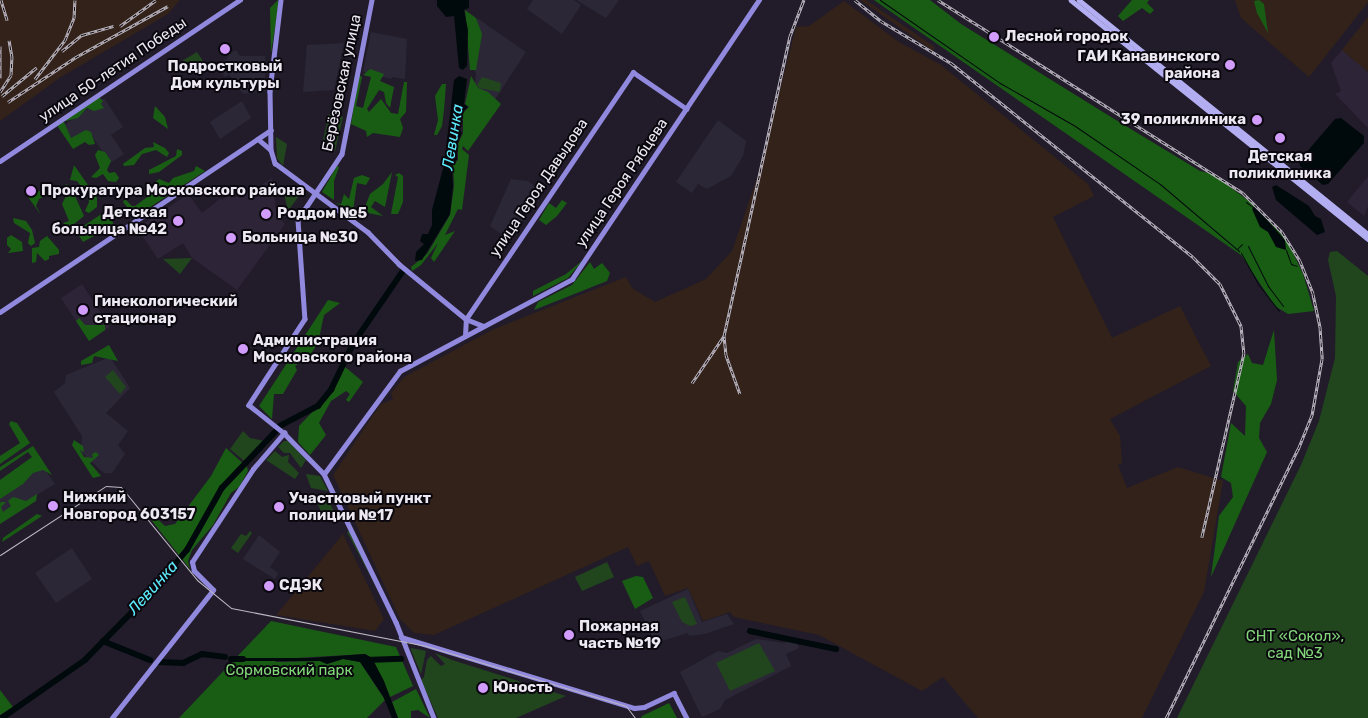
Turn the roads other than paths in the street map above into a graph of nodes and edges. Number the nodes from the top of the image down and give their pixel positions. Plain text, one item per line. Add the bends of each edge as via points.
1 (240, 0) edge
2 (281, 0) edge
3 (372, 0) edge
4 (759, 0) edge
5 (1072, 0) edge
6 (1079, 0) edge
7 (687, 109) junction
8 (271, 130) junction
9 (258, 139) junction
10 (1257, 147) junction
11 (271, 150) junction
12 (0, 161) edge
13 (316, 194) junction
14 (1368, 234) edge
15 (1368, 239) edge
16 (0, 312) edge
17 (466, 319) junction
18 (484, 326) junction
19 (465, 336) junction
20 (284, 433) junction
21 (324, 474) junction
22 (401, 637) junction
23 (112, 718) edge
24 (434, 718) edge
25 (687, 718) edge

1 - 12 street, улица 50-летия Победы
2 - 8 street via 271,82
3 - 13 street, Берёзовская улица via 342,154
4 - 7 street, улица Героя Рябцева
5 - 10 main road
6 - 10 main road
7 - 17 street, улица Героя Давыдова via 632,72
7 - 18 street, улица Героя Рябцева via 572,279
8 - 9 street
8 - 11 street
9 - 11 street
9 - 16 street
10 - 14 main road
10 - 15 main road
11 - 13 street via 276,165
13 - 17 street via 368,232 399,264
13 - 20 street, Берёзовская улица via 298,220 305,319 249,405
17 - 18 street
17 - 19 street
18 - 19 street, улица Героя Рябцева
19 - 21 street, улица Героя Рябцева via 400,371
20 - 21 street
20 - 23 street via 253,469 192,562 197,575 213,590
21 - 22 street
22 - 24 street
22 - 25 street via 634,708 644,707 674,693

